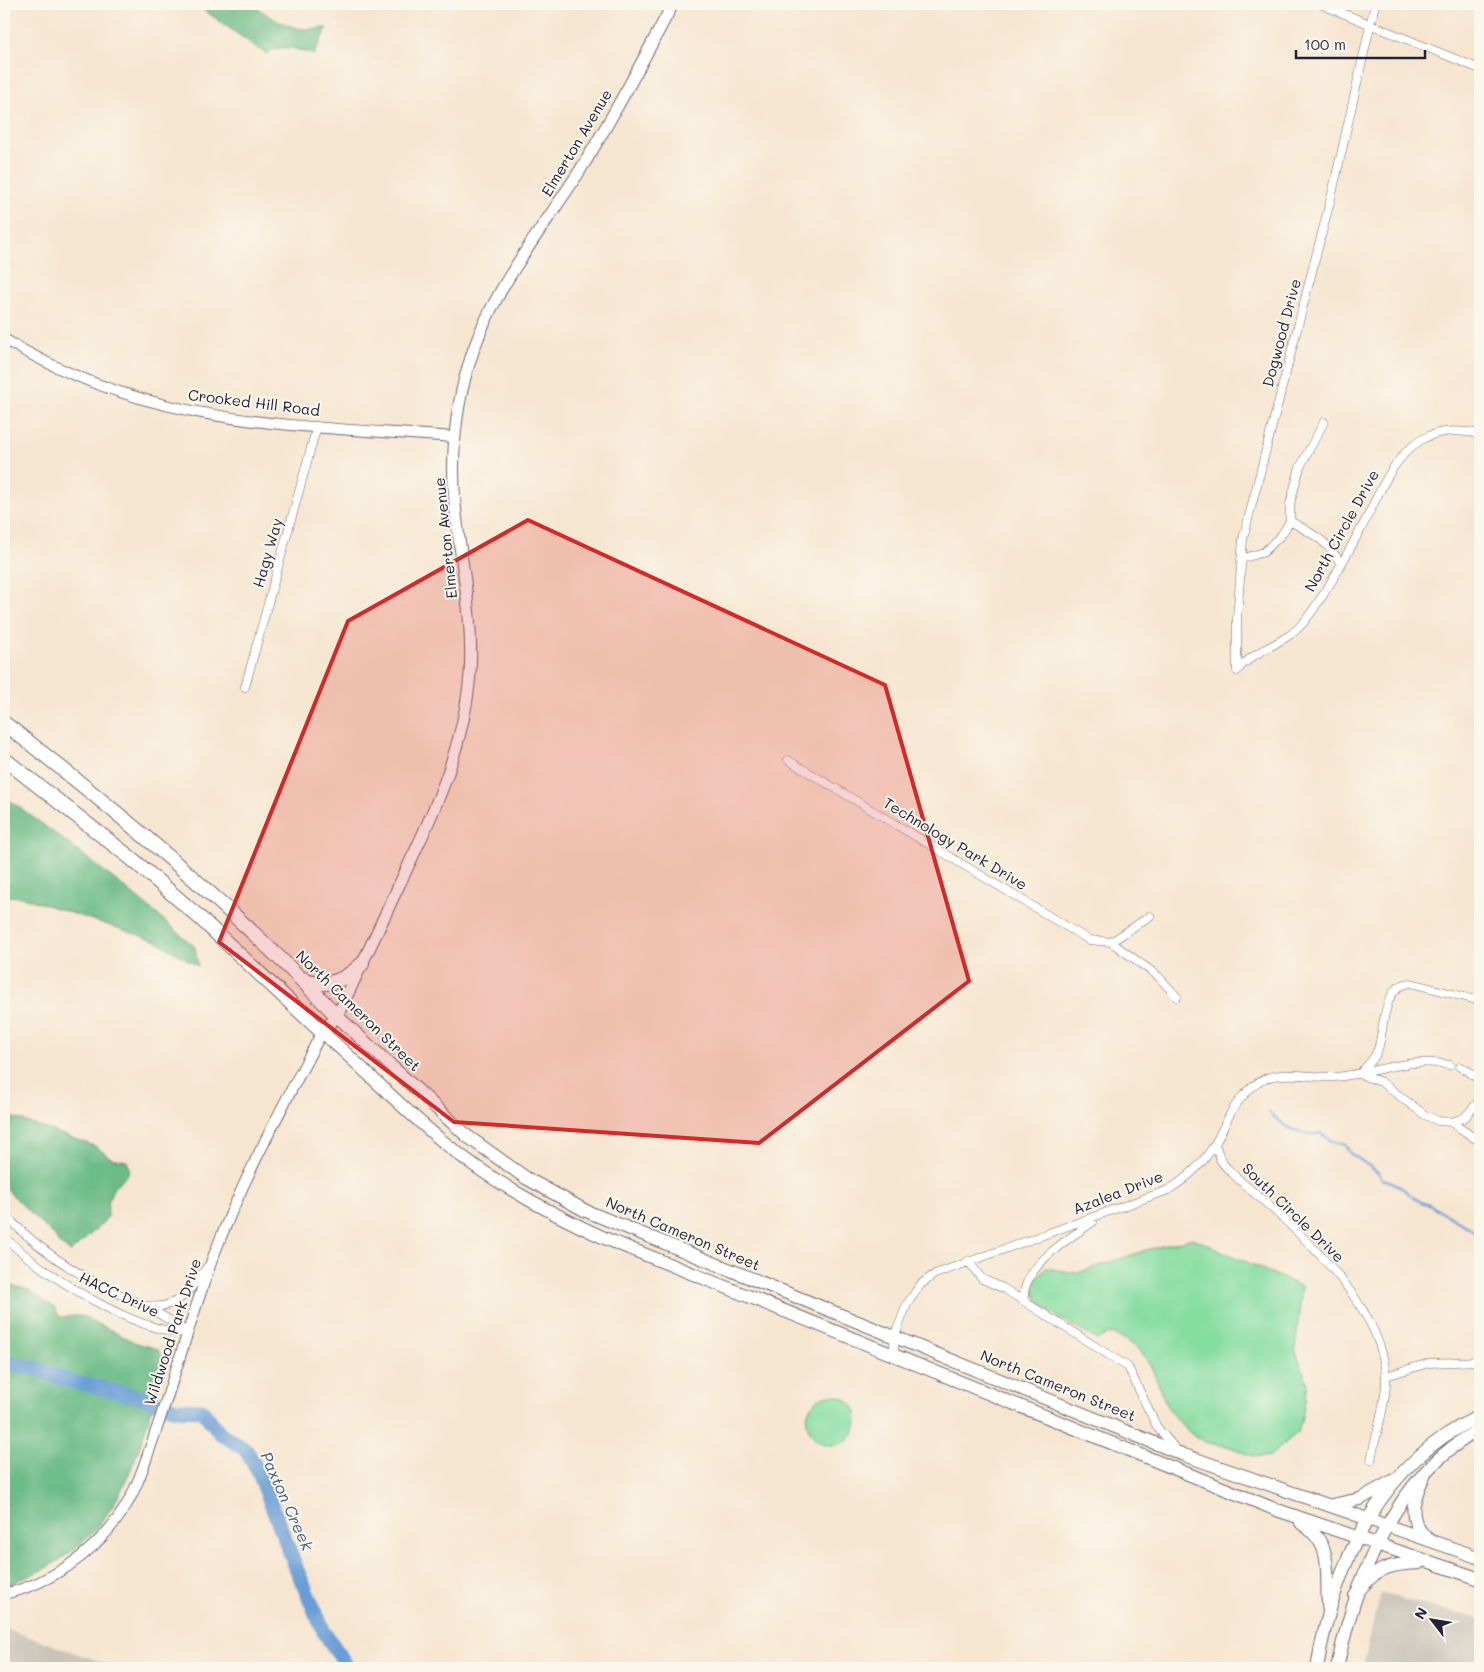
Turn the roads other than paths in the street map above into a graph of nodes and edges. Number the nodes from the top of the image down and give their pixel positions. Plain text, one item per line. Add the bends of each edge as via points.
1 (673, 4) edge
2 (1320, 4) edge
3 (1375, 4) edge
4 (1368, 24) junction
5 (1480, 69) edge
6 (4, 339) edge
7 (1324, 422) dead end
8 (317, 426) junction
9 (1480, 434) edge
10 (455, 437) junction
11 (1290, 521) junction
12 (1241, 559) junction
13 (1341, 564) junction
14 (1237, 671) joint
15 (245, 687) dead end
16 (4, 723) edge
17 (4, 759) edge
18 (788, 760) dead end
19 (1150, 916) dead end
20 (1111, 942) junction
21 (362, 964) junction
22 (302, 979) junction
23 (1176, 997) dead end
24 (1480, 1001) edge
25 (337, 1016) junction
26 (322, 1032) junction
27 (1450, 1065) dead end
28 (1460, 1067) dead end
29 (1359, 1074) junction
30 (1480, 1081) edge
31 (1480, 1100) edge
32 (1450, 1122) junction
33 (1480, 1142) edge
34 (1215, 1144) junction
35 (4, 1214) edge
36 (1102, 1215) junction
37 (4, 1237) edge
38 (212, 1260) junction
39 (968, 1261) junction
40 (1024, 1301) junction
41 (145, 1305) junction
42 (188, 1333) junction
43 (894, 1338) junction
44 (881, 1349) junction
45 (894, 1354) junction
46 (1480, 1361) edge
47 (1386, 1376) junction
48 (1480, 1416) edge
49 (1480, 1429) edge
50 (1184, 1455) junction
51 (1371, 1460) dead end
52 (1425, 1474) junction
53 (1394, 1480) junction
54 (1327, 1506) junction
55 (1294, 1516) junction
56 (1367, 1520) junction
57 (1386, 1526) junction
58 (1357, 1538) junction
59 (1431, 1541) junction
60 (1376, 1545) junction
61 (1480, 1558) edge
62 (1427, 1562) junction
63 (1480, 1579) edge
64 (4, 1594) edge
65 (1355, 1596) junction
66 (1329, 1611) junction
67 (1317, 1668) edge
68 (1340, 1668) edge

1 - 10 main road, Elmerton Avenue via 602,135 491,307 468,367
2 - 4 street
3 - 4 street, Dogwood Drive
4 - 5 street
4 - 12 street, Dogwood Drive via 1332,194 1243,538
6 - 8 street, Crooked Hill Road via 85,380 151,403 218,417
7 - 11 street via 1300,467 1290,504
8 - 10 street, Crooked Hill Road
8 - 15 street, Hagy Way
9 - 13 street, North Circle Drive via 1436,433 1409,449 1392,470
10 - 21 main road, Elmerton Avenue via 455,506 470,634 465,712 454,756 435,808
11 - 12 street via 1264,552
11 - 13 street via 1323,540
12 - 14 street, Dogwood Drive
13 - 14 street, North Circle Drive via 1299,627 1243,663
16 - 22 highway, North Cameron Street via 163,850
17 - 26 highway, North Cameron Street via 166,888
18 - 20 street, Technology Park Drive via 1089,940
19 - 20 street
20 - 23 street, Technology Park Drive via 1158,976
21 - 22 highway via 346,978 332,984
21 - 25 main road, Elmerton Avenue
22 - 25 highway, North Cameron Street
24 - 29 street via 1411,983 1404,985 1388,1001 1377,1052
25 - 26 main road, Elmerton Avenue
25 - 43 main road, North Cameron Street via 467,1136 546,1190 621,1227
26 - 38 street, Wildwood Park Drive via 263,1144
26 - 44 main road, North Cameron Street via 446,1145 523,1197 610,1240
27 - 29 street, Azalea Drive via 1416,1062
28 - 30 street
29 - 32 street via 1381,1082 1429,1118
29 - 34 street, Azalea Drive via 1269,1078 1253,1086 1239,1100
31 - 32 street via 1464,1118
32 - 33 street
34 - 36 street, Azalea Drive via 1197,1168 1179,1184 1159,1195
34 - 47 street, South Circle Drive via 1221,1161 1297,1232 1348,1288 1376,1338
35 - 41 street, HACC Drive via 74,1270
36 - 39 street, Azalea Drive
36 - 40 street via 1041,1263 1024,1287
37 - 42 street, HACC Drive via 46,1271 103,1305 171,1333
38 - 41 street, HACC Drive via 181,1299 163,1306
38 - 42 street, Wildwood Park Drive
39 - 40 street via 976,1275
39 - 43 street, Azalea Drive via 934,1274 921,1284 907,1304
40 - 50 street via 1128,1367 1157,1427
41 - 42 street, HACC Drive
42 - 64 street, Wildwood Park Drive via 133,1493 119,1517 89,1550 62,1570 28,1587
43 - 44 street
43 - 45 street, Azalea Drive
43 - 50 main road, North Cameron Street
44 - 45 main road, North Cameron Street
45 - 55 main road, North Cameron Street
46 - 47 street via 1429,1363
47 - 51 street
48 - 53 main road via 1432,1444
49 - 52 main road via 1451,1448
50 - 54 main road, North Cameron Street
52 - 57 main road
52 - 59 main road via 1414,1497 1412,1516 1417,1527
53 - 54 main road via 1360,1499
53 - 56 main road
54 - 56 main road, North Cameron Street
55 - 58 main road, North Cameron Street
55 - 66 main road via 1313,1532 1325,1552 1329,1567
56 - 57 main road, North Cameron Street
56 - 58 main road
57 - 59 main road, North Cameron Street
57 - 60 main road
58 - 60 main road, North Cameron Street
58 - 66 main road
59 - 61 main road, North Cameron Street
60 - 62 main road, North Cameron Street
60 - 65 main road
62 - 63 main road, North Cameron Street
62 - 65 main road via 1398,1564 1380,1570 1366,1580
65 - 68 main road
66 - 67 main road

